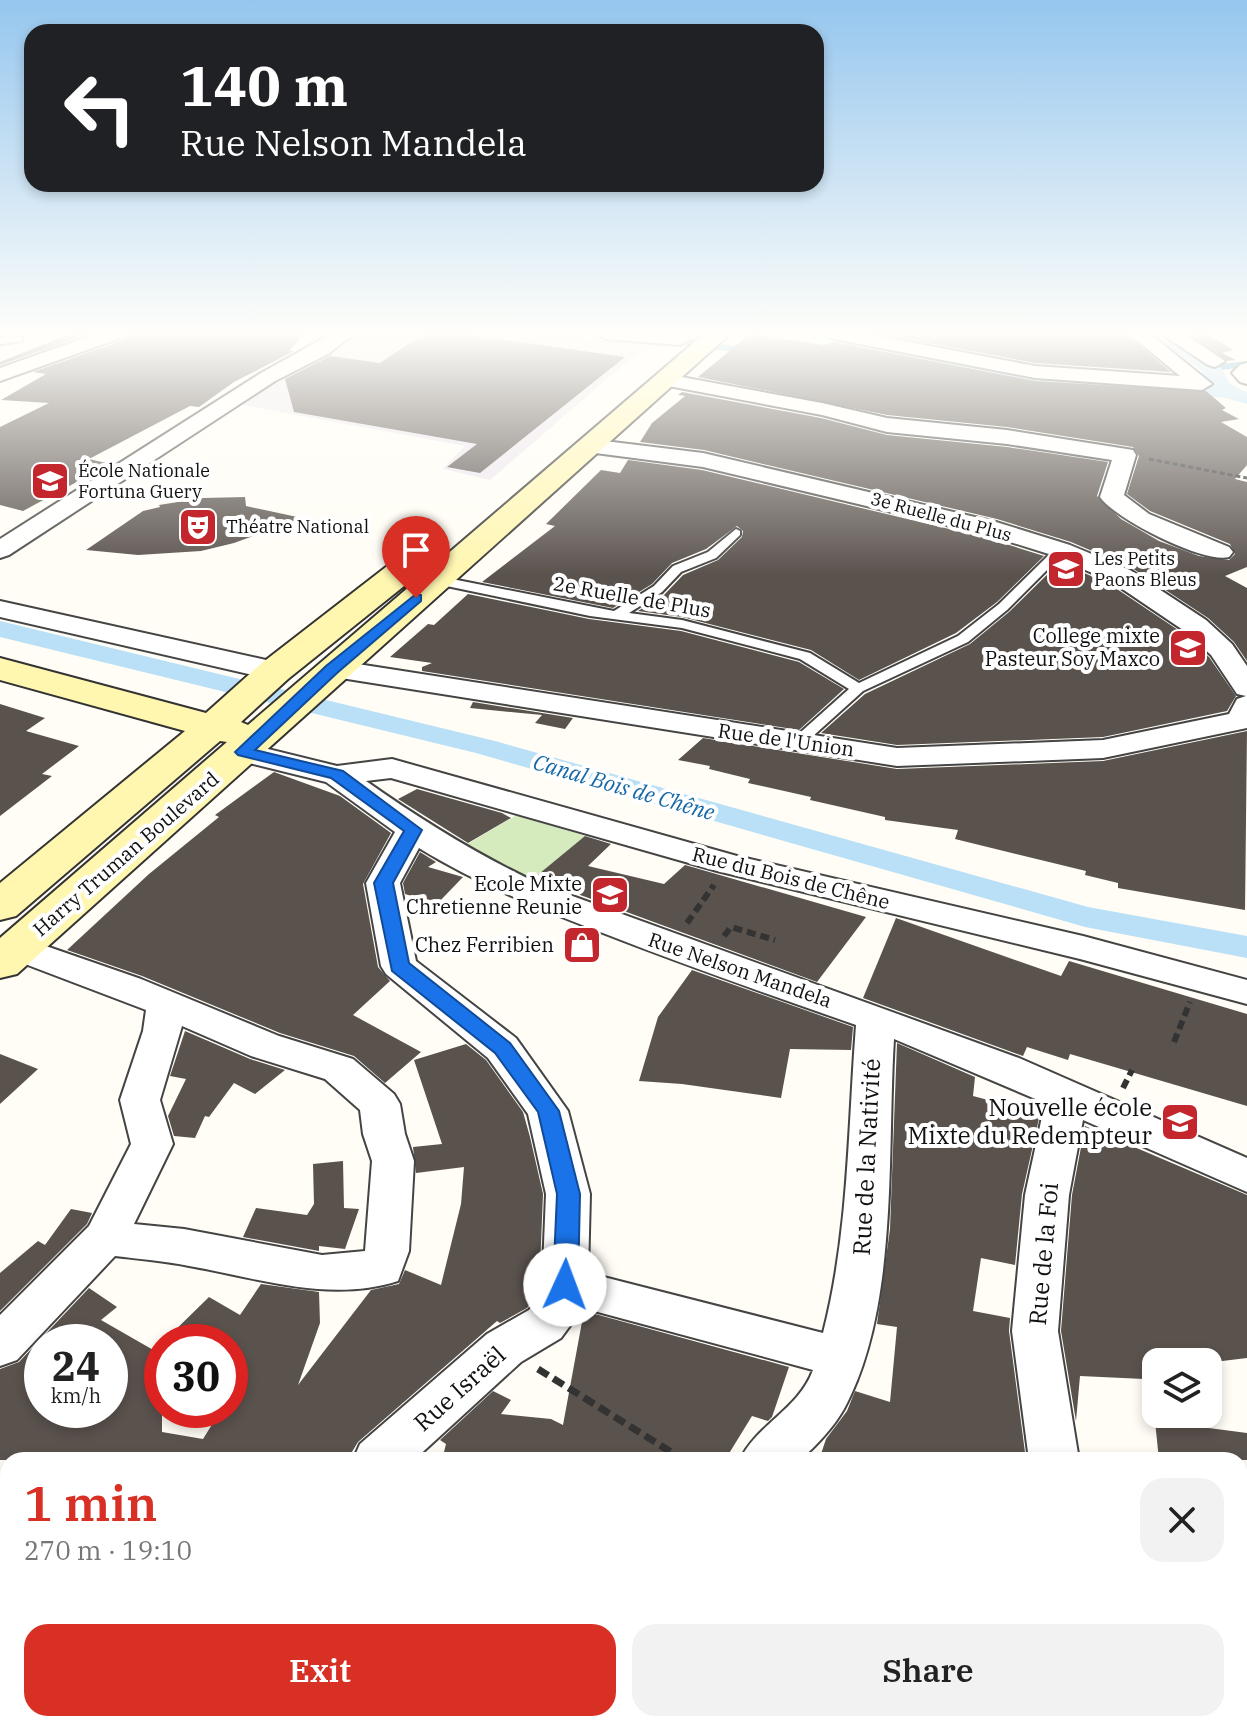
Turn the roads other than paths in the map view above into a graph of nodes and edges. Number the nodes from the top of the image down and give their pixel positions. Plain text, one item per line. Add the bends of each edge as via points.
1 (211, 414) edge
2 (591, 414) edge
3 (626, 414) edge
4 (842, 414) edge
5 (588, 446) junction
6 (736, 533) dead end
7 (0, 550) edge
8 (1061, 550) junction
9 (1220, 552) road end
10 (437, 580) junction
11 (0, 609) edge
12 (617, 615) junction
13 (0, 669) edge
14 (268, 676) junction
15 (321, 680) junction
16 (858, 688) junction
17 (1247, 688) edge
18 (1244, 713) edge
19 (240, 733) junction
20 (798, 742) junction
21 (337, 775) junction
22 (413, 830) junction
23 (0, 906) edge
24 (9, 956) edge
25 (1247, 992) edge
26 (166, 1005) junction
27 (876, 1018) junction
28 (1067, 1096) junction
29 (1247, 1176) edge
30 (105, 1238) junction
31 (565, 1285) junction
32 (0, 1346) edge
33 (841, 1358) junction
34 (388, 1452) edge
35 (773, 1452) edge
36 (1053, 1452) edge

1 - 7 street
2 - 14 main road, Harry Truman Boulevard
3 - 5 main road, Harry Truman Boulevard
4 - 9 street via 887,425 1125,455 1112,497 1140,519
5 - 8 street, 3e Ruelle du Plus via 703,460 996,529
5 - 10 main road, Harry Truman Boulevard
6 - 12 lane via 712,555 677,569 658,589
8 - 16 lane via 963,639
8 - 17 street, 3e Ruelle du Plus via 1121,576 1196,626 1222,650
10 - 12 lane, 2e Ruelle de Plus
10 - 15 main road, Harry Truman Boulevard
11 - 14 street
12 - 16 lane, 2e Ruelle de Plus via 682,624 805,656
13 - 19 main road
14 - 19 main road, Harry Truman Boulevard
15 - 19 main road, Harry Truman Boulevard
15 - 20 street, Rue de l'Union
16 - 20 lane
18 - 20 street, Rue de l'Union via 1103,749 897,757
19 - 21 street, Rue Nelson Mandela
19 - 23 main road, Harry Truman Boulevard
19 - 24 main road, Harry Truman Boulevard
21 - 22 street, Rue Nelson Mandela
21 - 25 street, Rue du Bois de Chêne via 392,768 729,864
22 - 27 street, Rue Nelson Mandela via 530,893
22 - 31 street, Rue Israël via 383,883 399,966 502,1048 548,1111 568,1194
24 - 26 street
26 - 30 street via 140,1100 152,1144
26 - 30 street via 265,1046 339,1069 380,1104 393,1161 387,1251 382,1268 322,1273
27 - 28 street, Rue Nelson Mandela
27 - 33 street, Rue de la Nativité via 867,1221
28 - 29 street, Rue Nelson Mandela
28 - 36 street, Rue de la Foi via 1047,1195 1035,1331
30 - 32 street
31 - 33 street
31 - 34 street, Rue Israël via 565,1298 545,1324 504,1348
33 - 35 street, Rue de la Nativité via 823,1401

